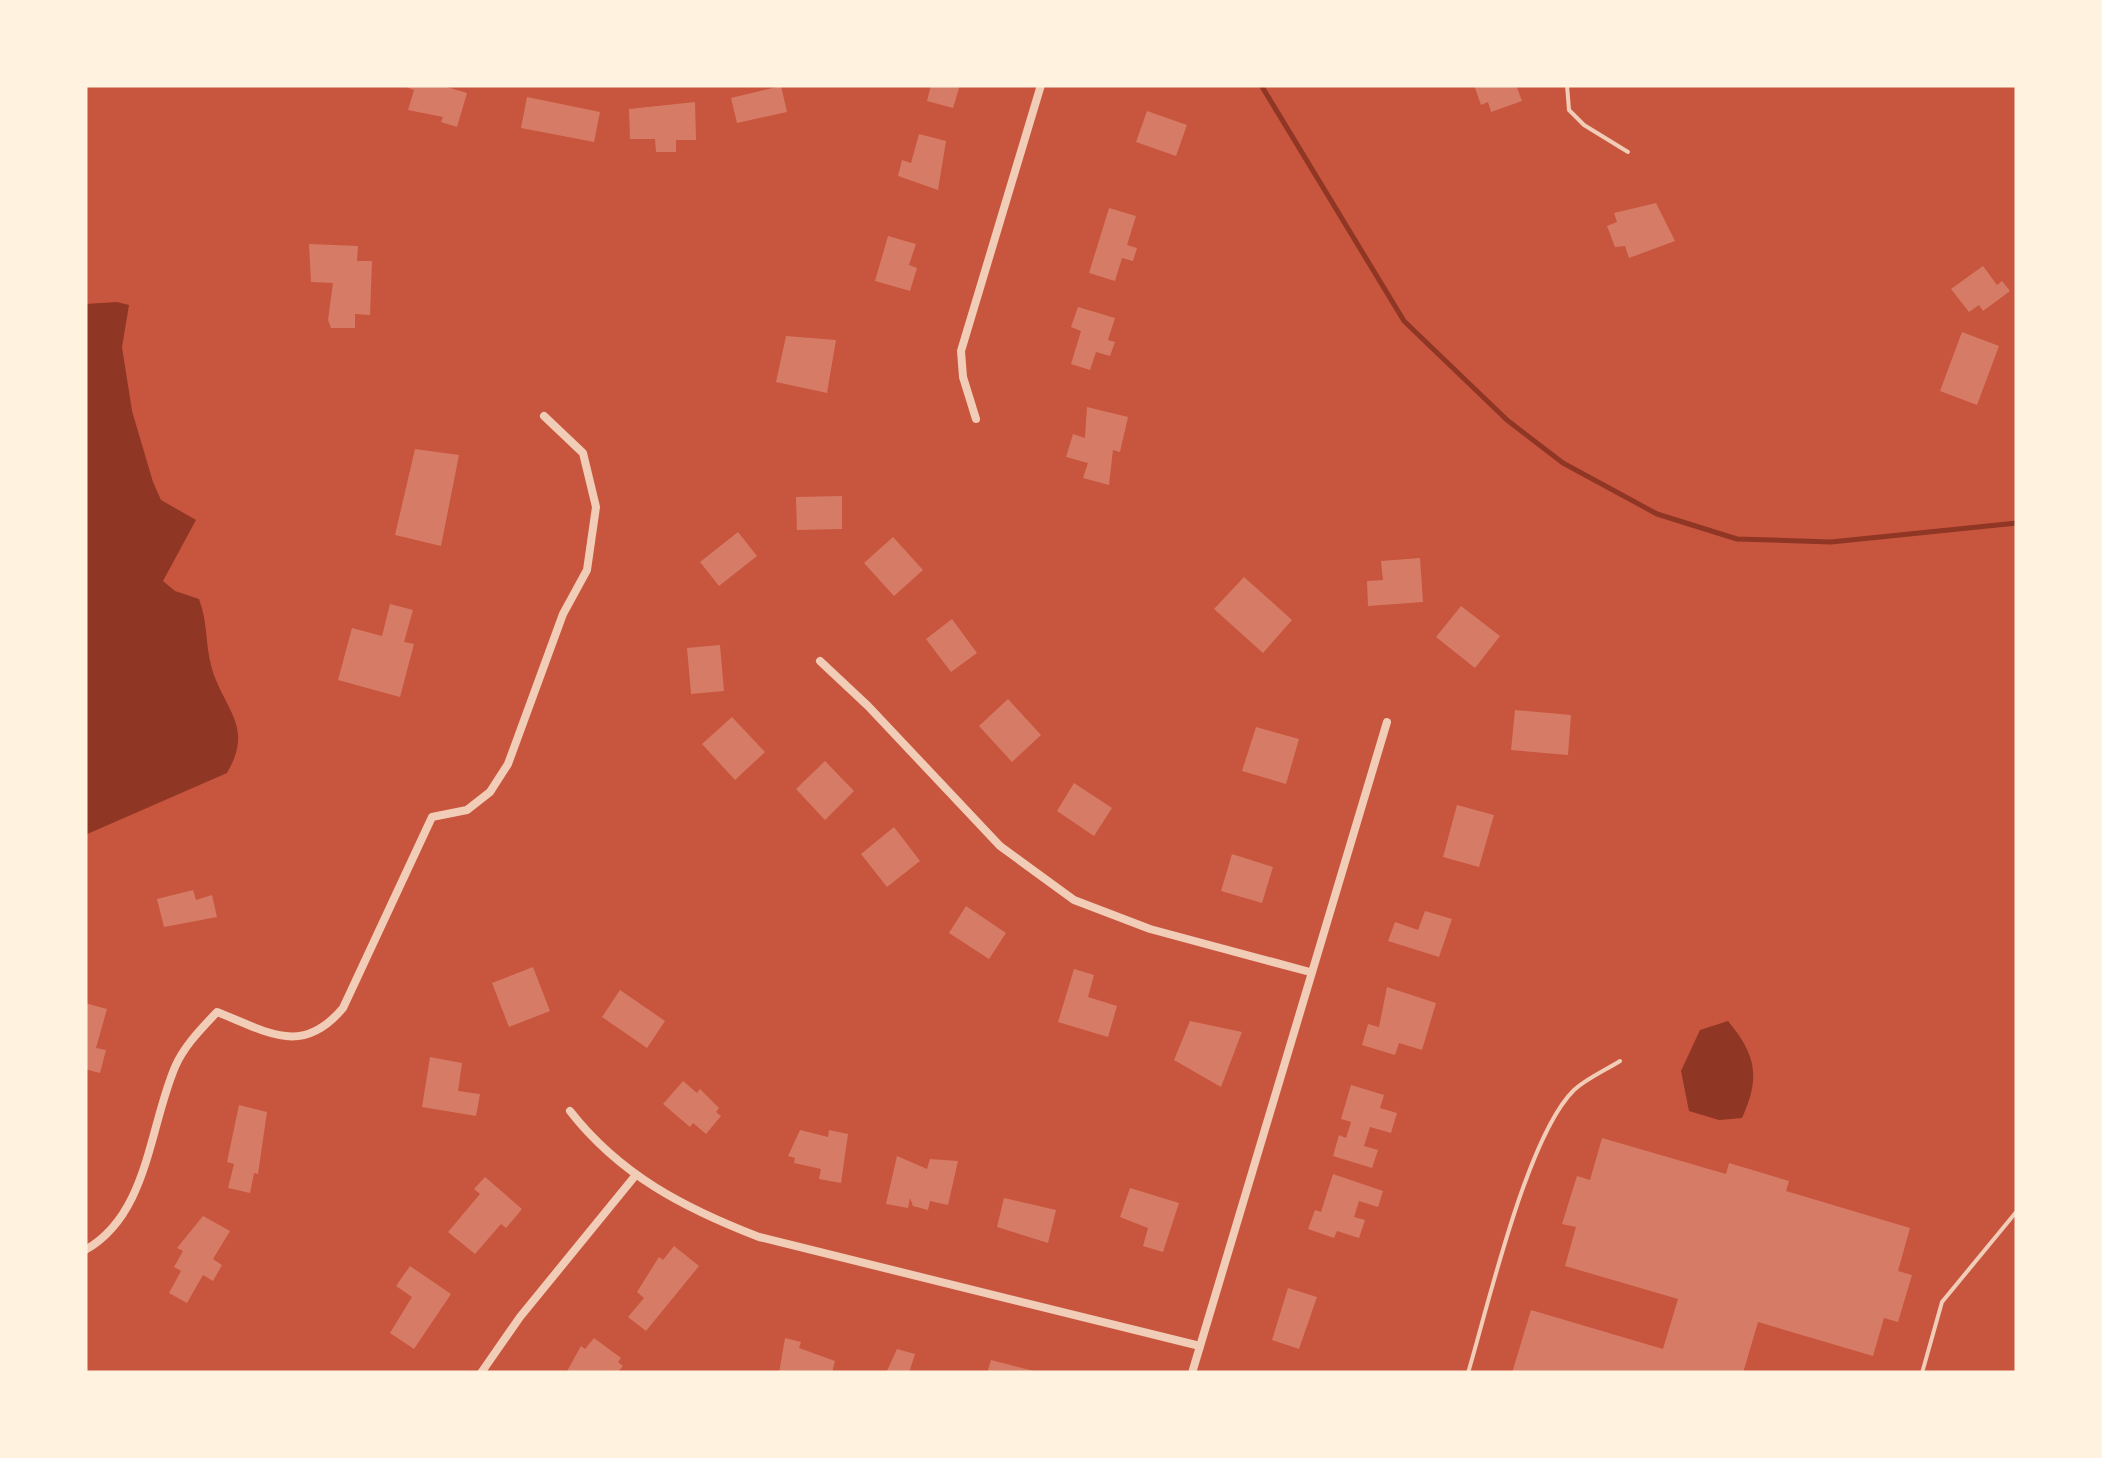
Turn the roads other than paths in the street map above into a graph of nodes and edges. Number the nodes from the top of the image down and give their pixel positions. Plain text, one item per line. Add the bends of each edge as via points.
1 (1041, 85) edge
2 (1567, 85) edge
3 (1628, 152) dead end
4 (544, 416) dead end
5 (976, 419) dead end
6 (820, 661) dead end
7 (1387, 722) dead end
8 (1310, 972) junction
9 (1620, 1060) dead end
10 (570, 1111) dead end
11 (636, 1176) junction
12 (2017, 1211) edge
13 (85, 1250) edge
14 (1200, 1346) junction
15 (481, 1373) edge
16 (1192, 1373) edge
17 (1468, 1373) edge
18 (1922, 1373) edge

1 - 5 street via 961,351
2 - 3 lane via 1569,110
4 - 13 street via 583,453 596,507 594,542 508,764 490,792 467,810 432,817 342,1008 324,1030 299,1039 217,1012 193,1038 176,1066 124,1214
6 - 8 street via 1000,846 1074,900 1168,934
7 - 8 street
8 - 14 street
9 - 17 lane via 1573,1091 1546,1135
10 - 11 street via 598,1146
11 - 14 street via 694,1212 759,1237
11 - 15 street
12 - 18 lane via 1942,1302
14 - 16 street

